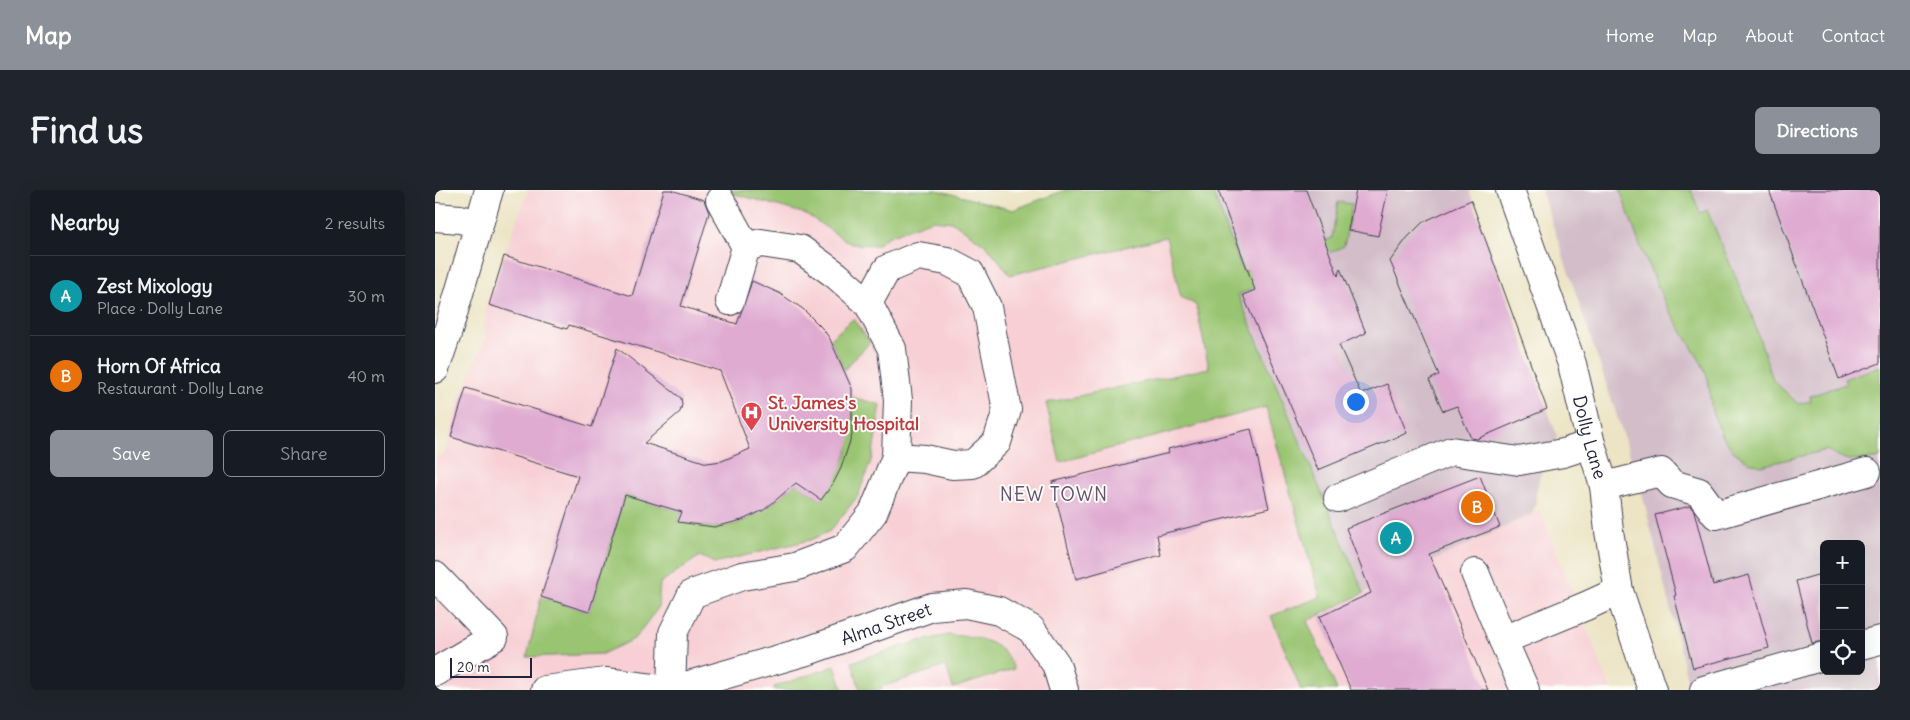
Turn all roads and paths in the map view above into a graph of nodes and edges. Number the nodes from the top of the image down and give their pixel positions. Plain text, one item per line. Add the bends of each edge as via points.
1 (489, 190) edge
2 (1509, 190) edge
3 (720, 200) dead end
4 (435, 217) edge
5 (479, 224) junction
6 (746, 247) junction
7 (730, 301) dead end
8 (868, 303) junction
9 (435, 369) edge
10 (1591, 444) junction
11 (896, 457) junction
12 (1867, 472) dead end
13 (1604, 486) junction
14 (1338, 498) dead end
15 (1475, 573) dead end
16 (435, 576) edge
17 (1619, 591) junction
18 (1503, 640) junction
19 (1880, 640) edge
20 (1865, 645) edge
21 (1820, 657) edge
22 (435, 672) edge
23 (545, 690) edge
24 (670, 690) edge
25 (1064, 690) edge
26 (1525, 690) edge
27 (1652, 690) edge
28 (1704, 690) edge

1 - 5 street
2 - 10 street, Dolly Lane via 1572,364
3 - 6 street
4 - 5 street
5 - 9 street
6 - 7 street
6 - 8 street via 761,243 800,249 836,274
8 - 11 street via 892,349 898,400
8 - 11 street via 887,269 918,256 947,261 969,273 987,307 1007,410 997,442 973,464 953,465
10 - 13 street, Dolly Lane
10 - 14 street via 1519,461 1451,450
11 - 24 street via 873,513 845,548 795,568 743,576 692,594 673,633
12 - 13 street via 1716,516 1699,492 1672,484 1661,472
13 - 17 street, Dolly Lane
15 - 18 street
16 - 22 street via 494,637
17 - 18 street
17 - 27 street, Dolly Lane
18 - 26 street
19 - 20 street
21 - 28 street
23 - 24 street, Alma Street via 606,682
24 - 25 street, Alma Street via 810,650 932,607 966,604 999,611 1031,629 1056,664

